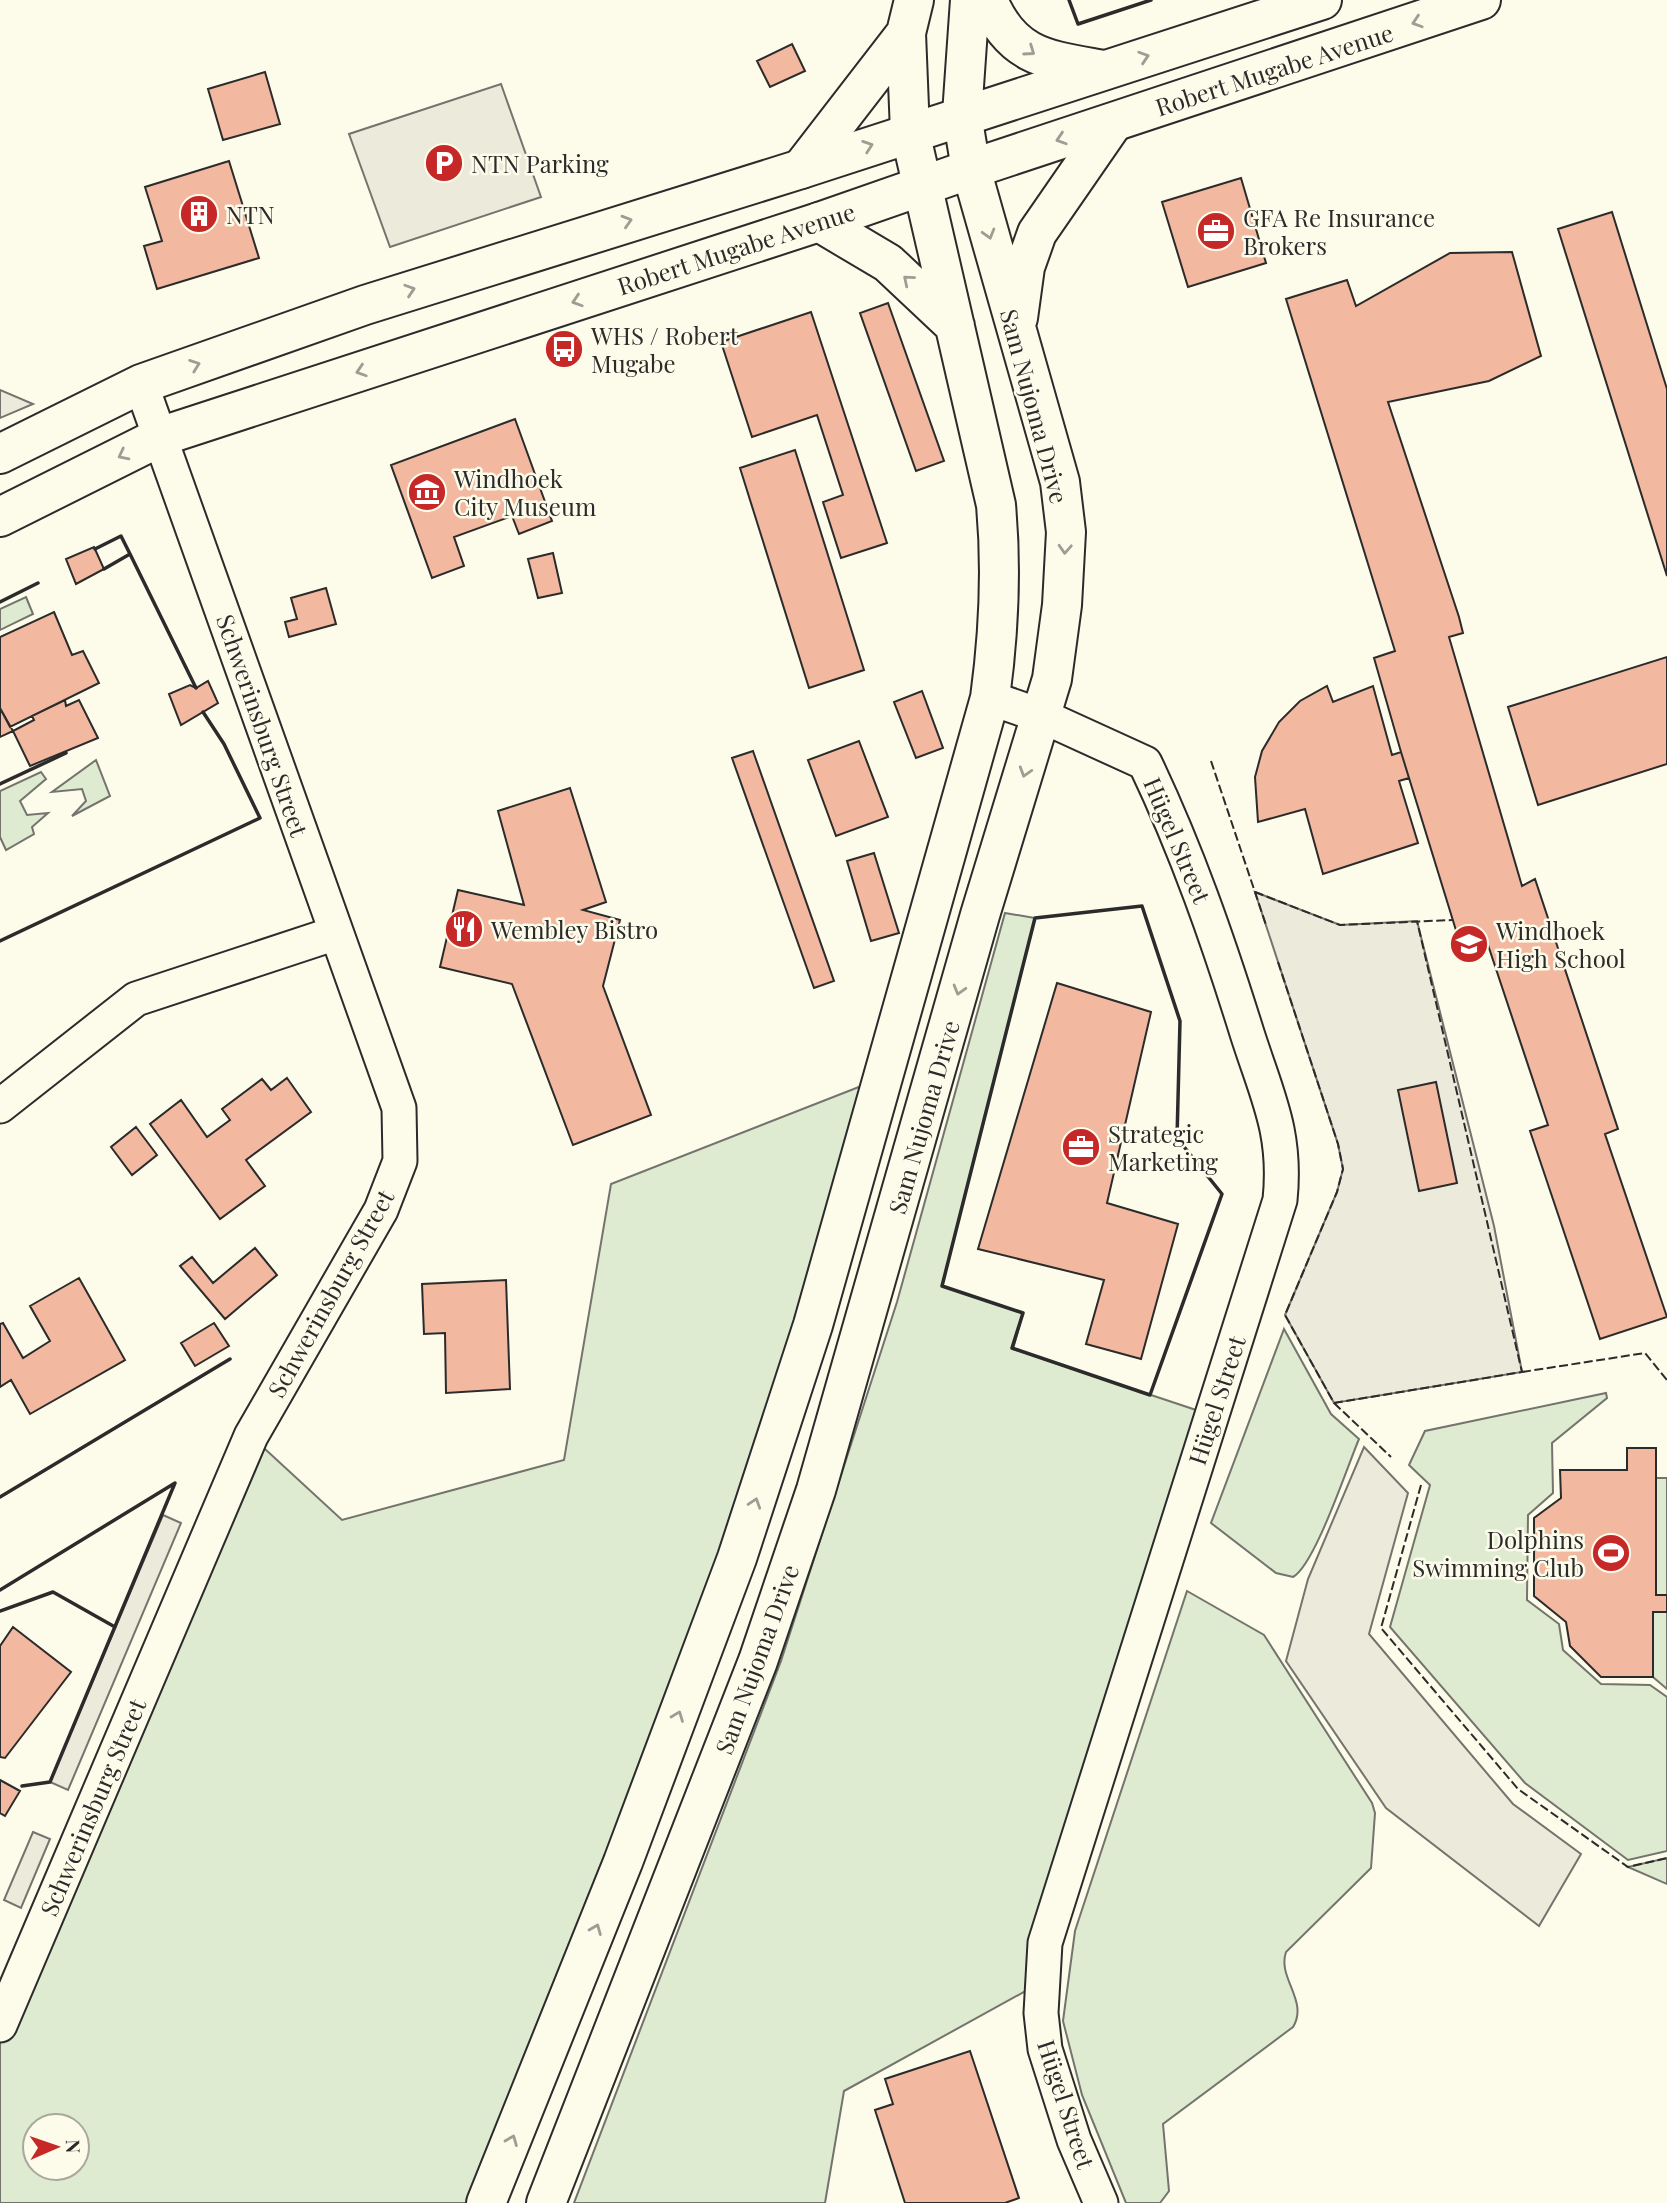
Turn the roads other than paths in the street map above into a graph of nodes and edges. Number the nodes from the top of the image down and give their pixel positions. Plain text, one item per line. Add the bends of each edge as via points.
1 (970, 0) edge
2 (988, 0) edge
3 (1322, 0) edge
4 (1481, 0) edge
5 (910, 16) edge
6 (1104, 71) junction
7 (962, 115) junction
8 (1113, 123) junction
9 (910, 132) junction
10 (801, 169) junction
11 (971, 169) junction
12 (920, 186) junction
13 (819, 222) junction
14 (1017, 326) junction
15 (957, 327) junction
16 (141, 384) junction
17 (162, 436) junction
18 (0, 454) edge
19 (0, 517) edge
20 (990, 698) junction
21 (1042, 716) junction
22 (336, 933) junction
23 (0, 1106) edge
24 (0, 2025) edge
25 (486, 2203) edge
26 (546, 2203) edge
27 (1101, 2203) edge

1 - 7 main road, Sam Nujoma Drive
2 -> 6 main road via 1003,27 1042,59
6 -> 3 main road, Robert Mugabe Avenue
4 -> 8 main road, Robert Mugabe Avenue
5 - 9 main road, Sam Nujoma Drive
5 - 10 main road
6 - 7 main road, Robert Mugabe Avenue
7 - 9 main road, Robert Mugabe Avenue
7 - 11 main road, Sam Nujoma Drive
8 -> 11 main road, Robert Mugabe Avenue
8 - 14 main road via 1037,233 1025,267
10 -> 9 main road, Robert Mugabe Avenue
9 - 12 main road, Sam Nujoma Drive
16 -> 10 main road, Robert Mugabe Avenue via 378,300
11 - 12 main road, Robert Mugabe Avenue
11 -> 14 main road, Sam Nujoma Drive
12 - 13 main road, Robert Mugabe Avenue
12 - 15 main road, Sam Nujoma Drive
15 -> 13 main road via 888,263
13 -> 17 main road, Robert Mugabe Avenue
14 -> 21 main road, Sam Nujoma Drive via 1060,482 1066,532 1062,605
15 - 20 main road, Sam Nujoma Drive via 996,505 1001,560
16 - 17 street, Schwerinsburg Street
16 - 18 main road, Robert Mugabe Avenue
17 -> 19 main road, Robert Mugabe Avenue
17 - 22 street, Schwerinsburg Street
20 - 21 street, Hügel Street
25 -> 20 main road, Sam Nujoma Drive via 627,1853 737,1558 813,1325
21 -> 26 main road, Sam Nujoma Drive via 811,1503 758,1661
21 - 27 street, Hügel Street via 1145,763 1182,841 1220,944 1282,1149 1280,1200 1045,1944 1041,2013 1045,2049 1074,2140
22 - 23 street via 136,999
22 - 24 street, Schwerinsburg Street via 399,1108 400,1161 381,1210 251,1436

